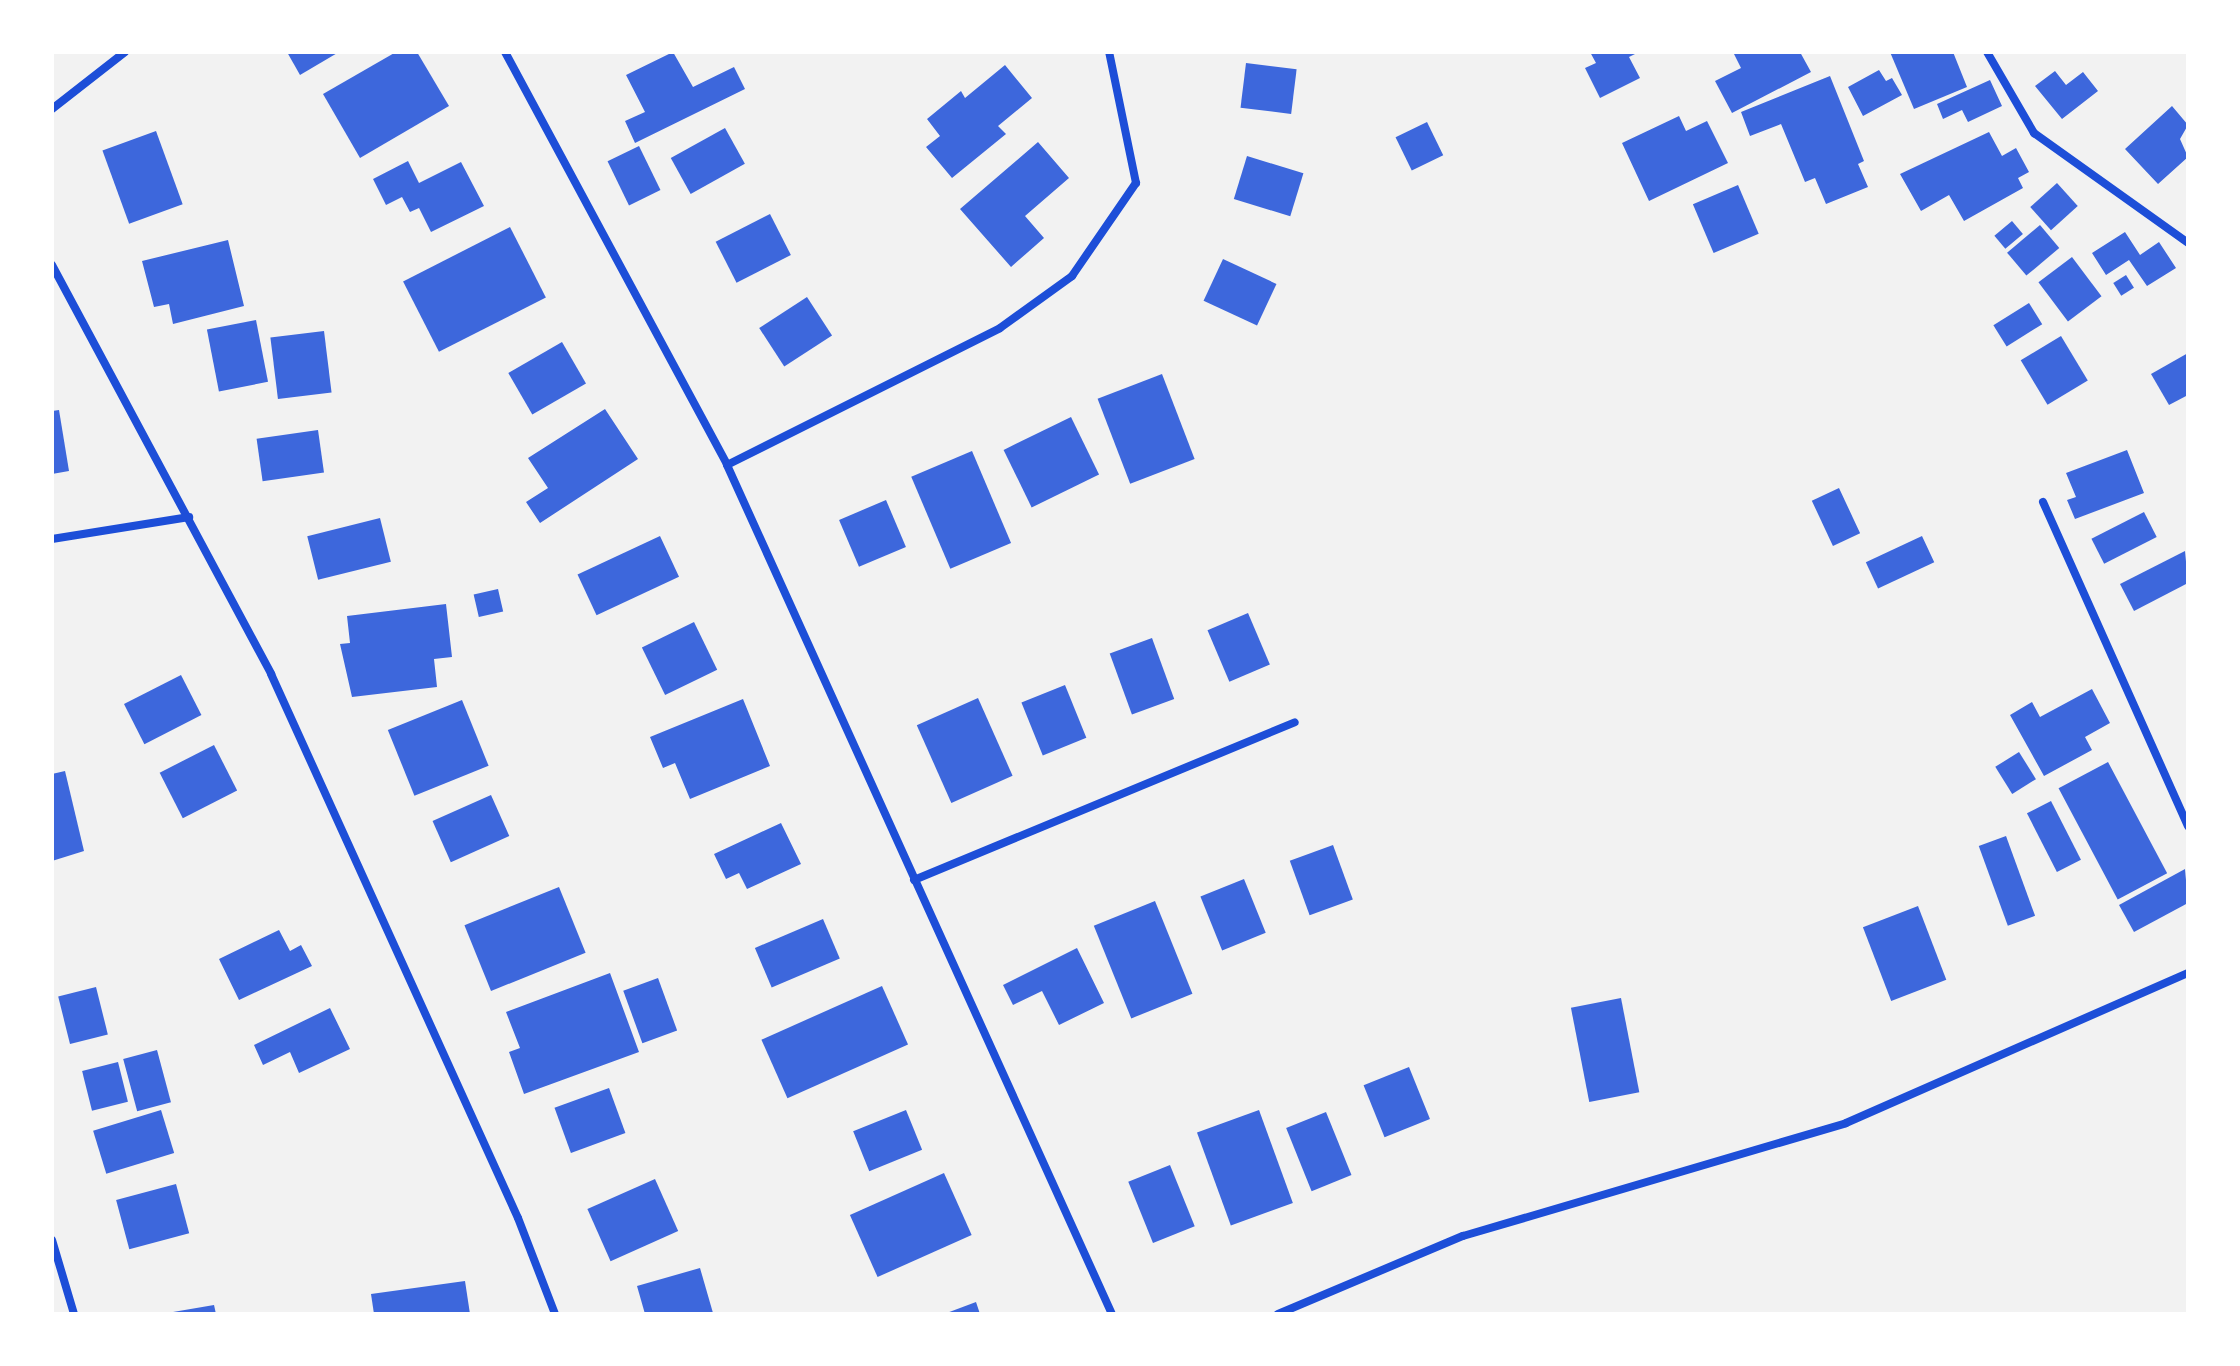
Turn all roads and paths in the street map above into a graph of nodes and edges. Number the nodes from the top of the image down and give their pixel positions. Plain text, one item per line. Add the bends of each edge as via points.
1 (125, 52) edge
2 (505, 52) edge
3 (1109, 52) edge
4 (1987, 52) edge
5 (52, 109) edge
6 (2188, 243) edge
7 (52, 265) edge
8 (727, 465) junction
9 (2043, 502) dead end
10 (189, 517) junction
11 (52, 539) edge
12 (1295, 722) dead end
13 (2188, 826) edge
14 (914, 880) junction
15 (2188, 973) edge
16 (52, 1240) edge
17 (74, 1314) edge
18 (555, 1314) edge
19 (1112, 1314) edge
20 (1278, 1314) edge

1 - 5 street
2 - 8 street
3 - 8 street via 1136,183 1072,276 1000,328
4 - 6 street via 2034,133
7 - 10 street
8 - 14 street
9 - 13 street
10 - 11 street
10 - 18 street via 271,674 518,1218
12 - 14 street
14 - 19 street
15 - 20 street via 1846,1123 1463,1236
16 - 17 street

